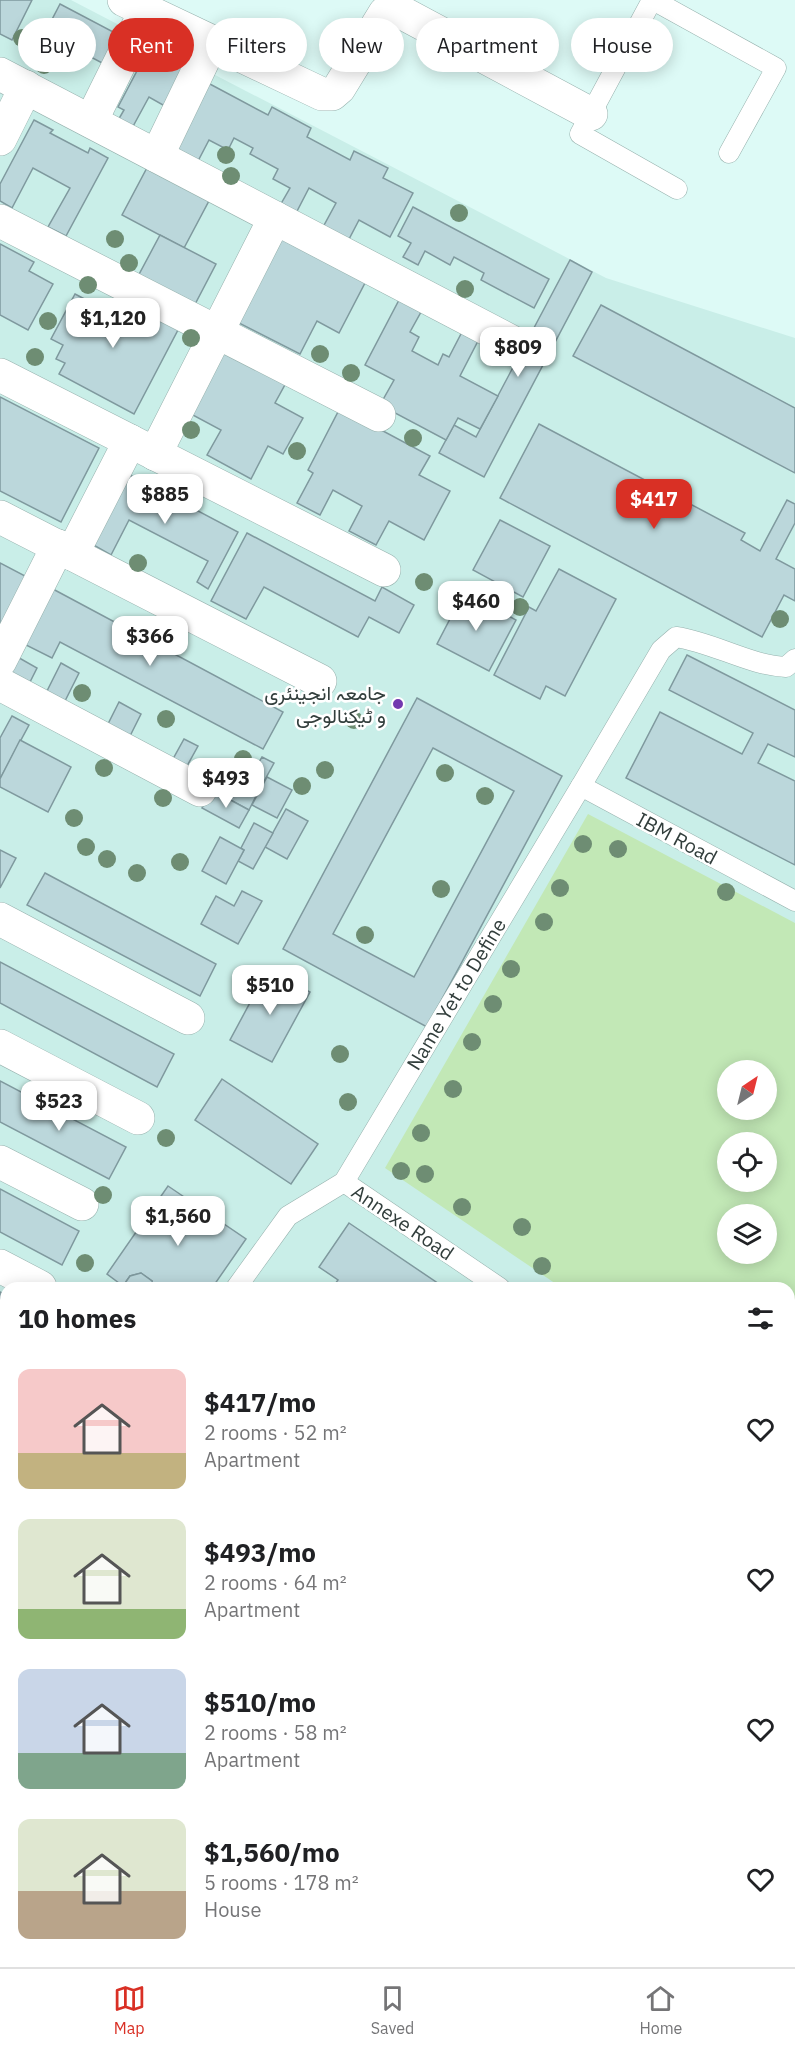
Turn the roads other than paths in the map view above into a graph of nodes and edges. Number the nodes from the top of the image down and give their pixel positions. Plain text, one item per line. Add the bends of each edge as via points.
1 (652, 0) edge
2 (135, 5) edge
3 (206, 39) edge
4 (206, 54) edge
5 (275, 72) edge
6 (13, 80) edge
7 (591, 114) junction
8 (91, 121) junction
9 (0, 139) edge
10 (729, 153) dead end
11 (157, 156) junction
12 (676, 189) dead end
13 (274, 218) junction
14 (0, 221) edge
15 (216, 331) junction
16 (514, 343) dead end
17 (0, 375) edge
18 (379, 415) dead end
19 (142, 447) junction
20 (0, 517) edge
21 (65, 550) junction
22 (384, 570) dead end
23 (795, 659) edge
24 (0, 661) edge
25 (320, 681) dead end
26 (0, 684) edge
27 (581, 786) junction
28 (200, 790) dead end
29 (795, 901) edge
30 (0, 919) edge
31 (189, 1018) dead end
32 (0, 1046) edge
33 (138, 1118) dead end
34 (0, 1161) edge
35 (344, 1182) junction
36 (82, 1204) dead end
37 (0, 1266) edge
38 (30, 1282) edge
39 (240, 1282) edge
40 (491, 1282) edge

1 - 7 lane
1 - 10 lane via 776,68
2 - 3 street
2 - 8 street
4 - 11 street
5 - 7 street via 322,94 332,94 385,14 397,10
6 - 8 street
6 - 9 street
7 - 12 lane via 580,134
8 - 11 street
11 - 13 street
13 - 15 street
13 - 16 street
14 - 15 street
15 - 18 street
15 - 19 street
17 - 19 street
19 - 21 street
19 - 22 street
20 - 21 street
21 - 24 street
21 - 25 street
23 - 27 lane via 786,667 768,666 696,640 676,637 661,650
26 - 28 street
27 - 29 lane, IBM Road
27 - 35 lane, Name Yet to Define
30 - 31 street
32 - 33 street
34 - 36 street
35 - 39 lane, Annexe Road via 288,1216
35 - 40 lane, Annexe Road
37 - 38 street

